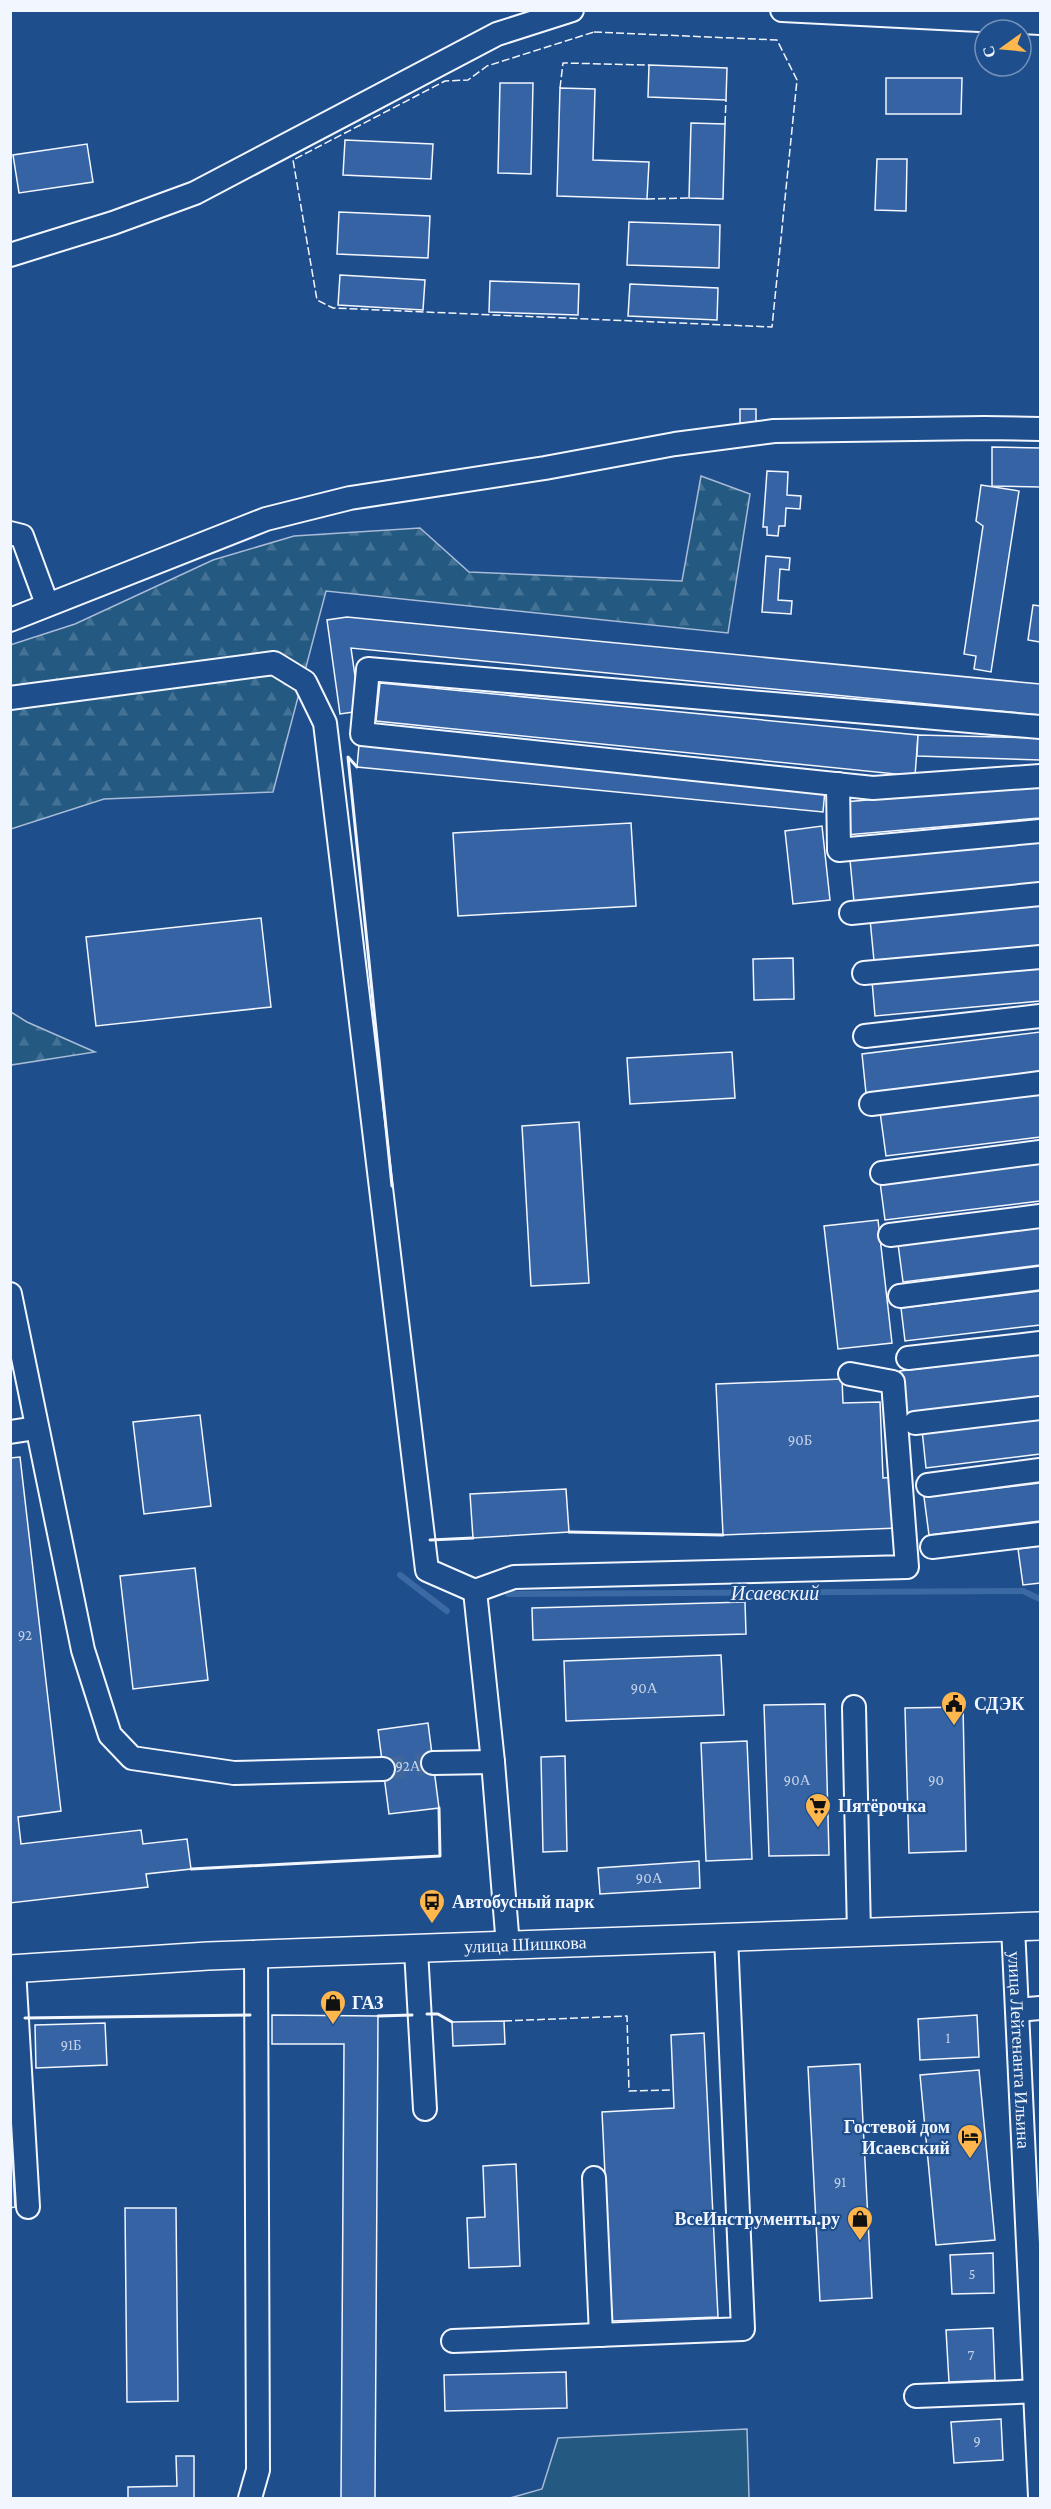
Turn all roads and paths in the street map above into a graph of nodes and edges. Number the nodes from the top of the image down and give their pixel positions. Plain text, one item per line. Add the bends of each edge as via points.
1 (572, 10) edge
2 (782, 10) edge
3 (1041, 23) edge
4 (10, 255) edge
5 (1041, 429) edge
6 (10, 533) edge
7 (47, 604) junction
8 (10, 620) edge
9 (10, 698) edge
10 (1041, 727) edge
11 (1041, 776) edge
12 (838, 784) junction
13 (1041, 831) edge
14 (1041, 894) edge
15 (851, 913) dead end
16 (1041, 957) edge
17 (864, 973) dead end
18 (1041, 1016) edge
19 (865, 1036) dead end
20 (1041, 1083) edge
21 (871, 1104) dead end
22 (1041, 1152) edge
23 (882, 1173) dead end
24 (1041, 1216) edge
25 (890, 1235) dead end
26 (1041, 1278) edge
27 (10, 1294) edge
28 (900, 1296) dead end
29 (1041, 1343) edge
30 (908, 1358) dead end
31 (850, 1374) dead end
32 (1041, 1408) edge
33 (915, 1423) dead end
34 (36, 1428) junction
35 (10, 1432) edge
36 (1041, 1470) edge
37 (928, 1485) dead end
38 (1041, 1534) edge
39 (932, 1547) dead end
40 (475, 1591) junction
41 (854, 1707) dead end
42 (493, 1762) junction
43 (433, 1763) tunnel mouth
44 (383, 1769) tunnel mouth
45 (1041, 1926) edge
46 (1013, 1927) junction
47 (859, 1932) junction
48 (726, 1937) junction
49 (508, 1946) junction
50 (416, 1950) junction
51 (256, 1954) junction
52 (12, 1969) edge
53 (1041, 2008) edge
54 (1017, 2010) junction
55 (424, 2109) dead end
56 (594, 2178) dead end
57 (28, 2207) dead end
58 (601, 2335) junction
59 (453, 2341) dead end
60 (1038, 2391) edge
61 (916, 2396) dead end
62 (1041, 2497) edge
63 (250, 2499) edge

1 - 4 street via 497,34 195,193
2 - 3 street
5 - 7 street via 774,431 350,498 266,519
6 - 7 street via 22,536
7 - 8 street
9 - 40 street via 274,663 305,682 325,723 427,1570
10 - 12 street via 368,669 362,734
11 - 12 street via 873,788
12 - 13 street via 839,850
14 - 15 street
16 - 17 street
18 - 19 street
20 - 21 street
22 - 23 street
24 - 25 street
26 - 28 street
27 - 34 street
29 - 30 street
31 - 40 street via 893,1382 907,1567 514,1577
32 - 33 street
34 - 35 street
34 - 44 street via 83,1650 110,1735 132,1758 234,1773
36 - 37 street
38 - 39 street
40 - 42 street
41 - 47 street
42 - 43 street
42 - 49 street
45 - 46 main road, улица Шишкова
46 - 47 main road, улица Шишкова
46 - 54 street, улица Лейтенанта Ильина
47 - 48 main road, улица Шишкова
48 - 49 main road, улица Шишкова
48 - 58 street via 743,2329
49 - 50 main road, улица Шишкова
50 - 51 main road, улица Шишкова
50 - 55 street
51 - 52 main road, улица Шишкова
51 - 63 street via 258,2470
52 - 57 street
53 - 54 street
54 - 60 street, улица Лейтенанта Ильина
56 - 58 street
58 - 59 street
60 - 61 street
60 - 62 street, улица Лейтенанта Ильина

